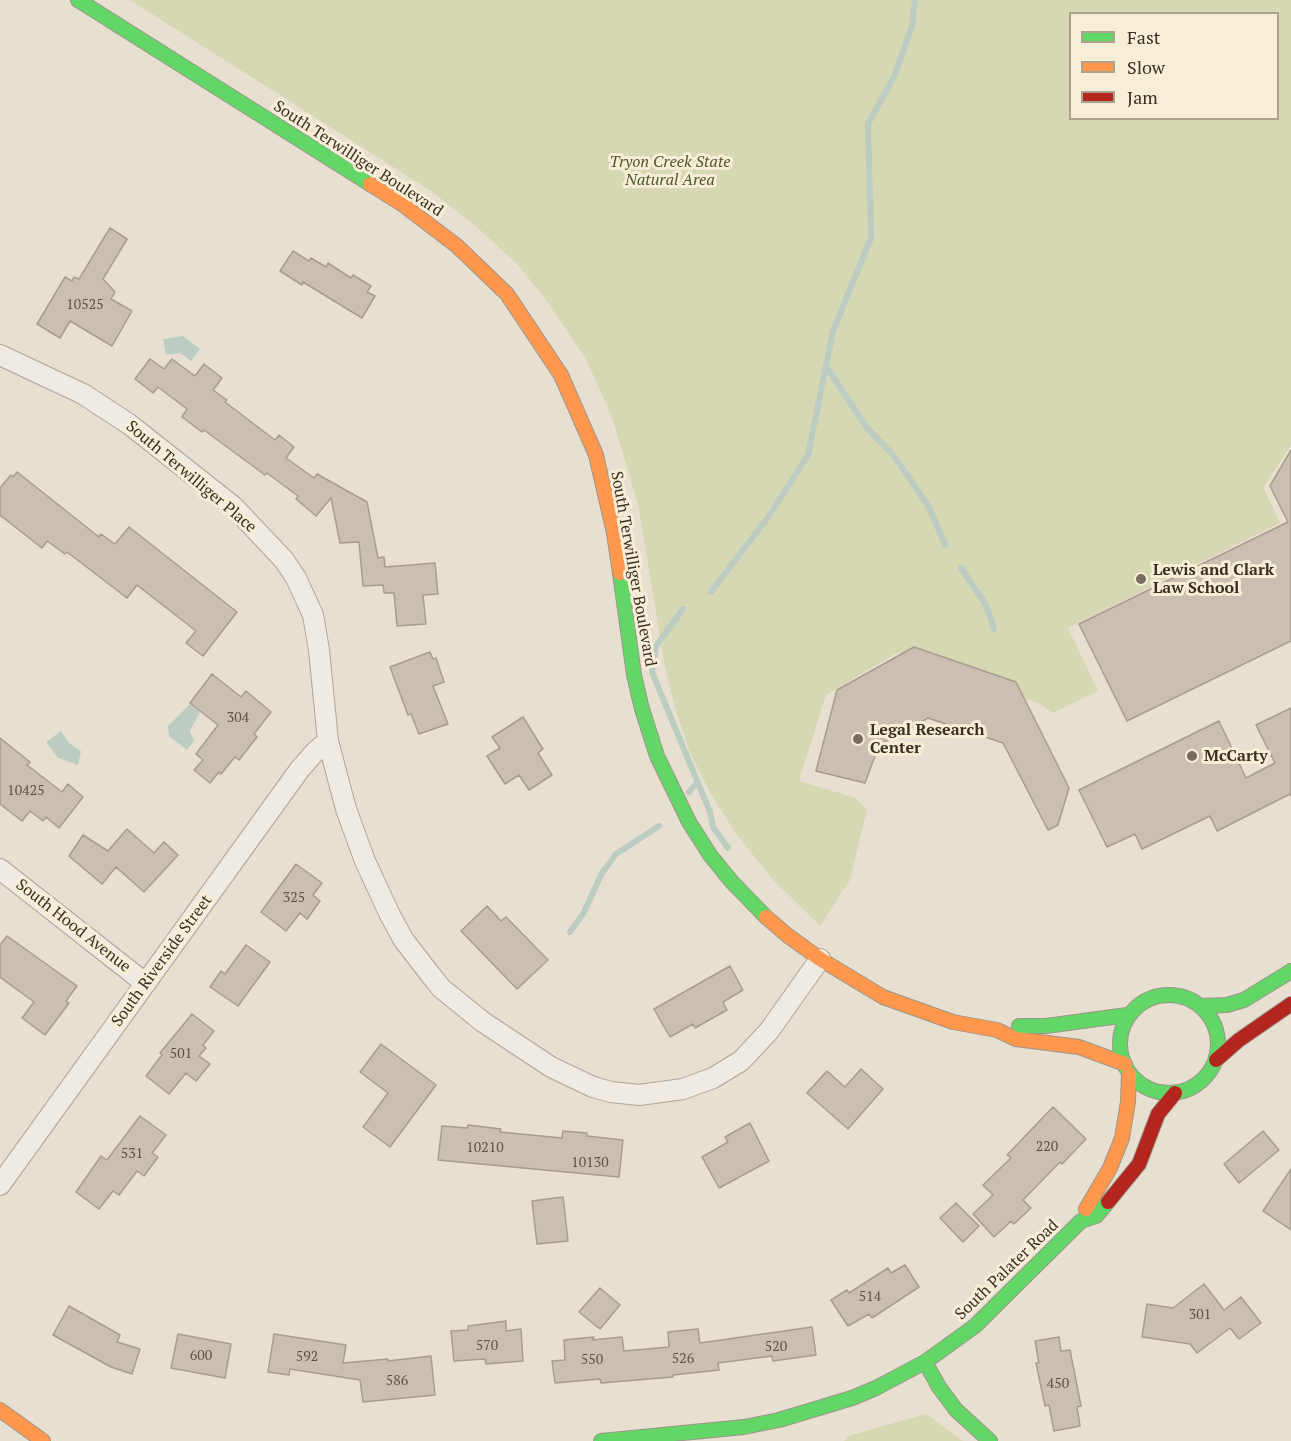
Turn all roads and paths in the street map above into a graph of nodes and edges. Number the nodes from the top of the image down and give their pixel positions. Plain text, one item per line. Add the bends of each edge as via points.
1 (78, 0) edge
2 (0, 355) edge
3 (328, 741) junction
4 (0, 869) edge
5 (820, 959) junction
6 (1291, 970) edge
7 (145, 983) junction
8 (1291, 1004) edge
9 (1201, 1006) junction
10 (1127, 1015) junction
11 (997, 1029) junction
12 (1216, 1060) junction
13 (1127, 1069) junction
14 (1175, 1093) junction
15 (0, 1185) edge
16 (1081, 1221) junction
17 (925, 1362) junction
18 (0, 1410) edge
19 (43, 1441) edge
20 (601, 1441) edge
21 (990, 1441) edge

1 - 5 main road, South Terwilliger Boulevard via 402,204 457,246 507,294 561,375 596,455 614,532 642,709 671,788 710,855 732,882 757,909
2 - 3 street, South Terwilliger Place via 83,394 129,424 234,507 284,560 313,615
3 - 5 street, South Terwilliger Place via 355,838 388,913 414,954 463,1008 575,1079 611,1092 639,1095 683,1089 713,1078 741,1061 756,1046
3 - 7 street, South Riverside Street via 300,769
4 - 7 street, South Hood Avenue
5 - 11 main road, South Terwilliger Boulevard via 892,1000 953,1022
6 - 9 main road, South Terwilliger Boulevard via 1244,1000
7 - 15 street, South Riverside Street
8 - 12 main road
9 - 10 main road, South Terwilliger Boulevard via 1183,996 1159,995
9 - 12 main road via 1214,1022 1218,1035
10 - 11 main road, South Terwilliger Boulevard
10 - 13 main road via 1120,1038
11 - 13 main road, South Terwilliger Boulevard via 1016,1039 1079,1047
12 - 14 main road via 1203,1080
13 - 14 main road, South Terwilliger Boulevard via 1153,1090
13 - 16 main road, South Palater Road via 1128,1102 1122,1138
14 - 16 main road, South Palater Road via 1158,1114 1139,1164 1123,1186 1096,1216
16 - 17 main road, South Palater Road via 975,1326
17 - 20 main road, South Palater Road via 852,1398 779,1420
17 - 21 main road via 956,1410
18 - 19 main road

